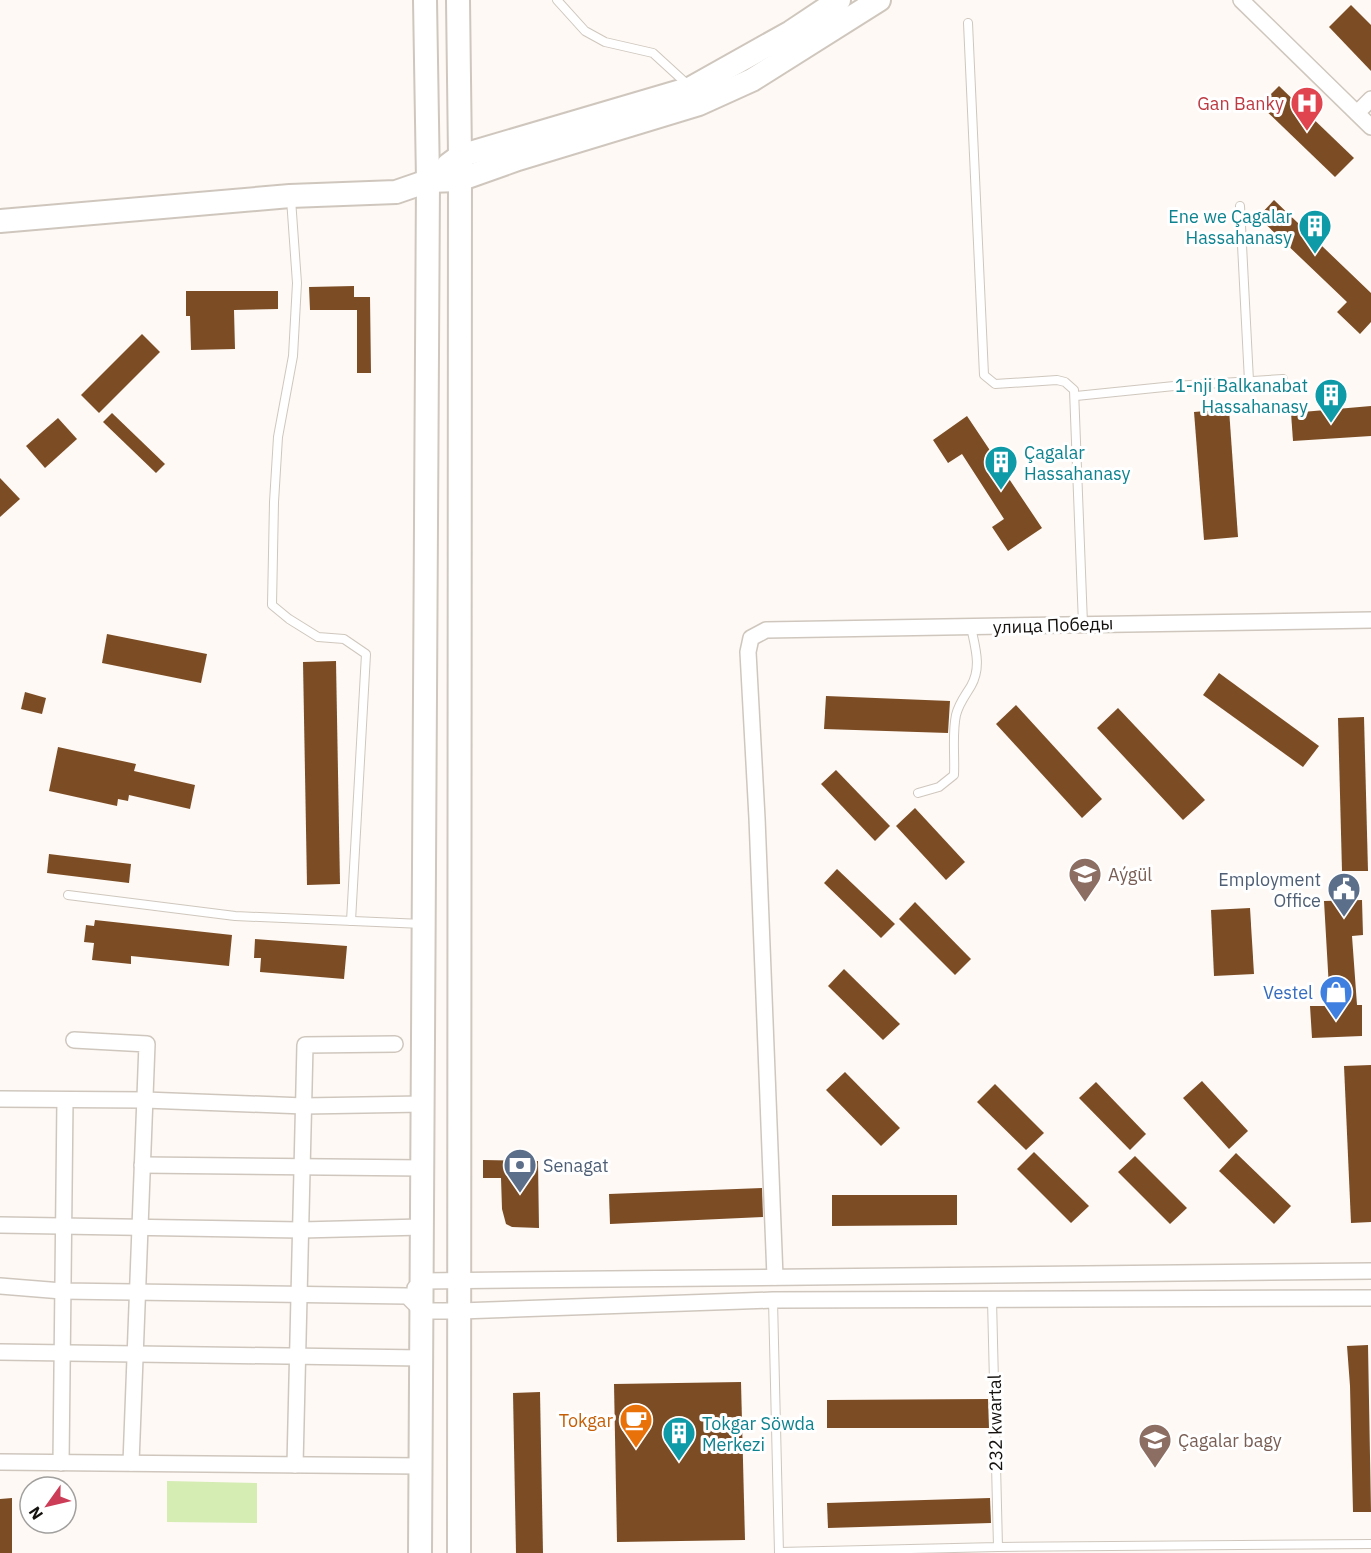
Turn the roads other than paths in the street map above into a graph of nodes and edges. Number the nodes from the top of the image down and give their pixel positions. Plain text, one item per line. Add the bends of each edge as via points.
1 (425, 0) edge
2 (458, 0) edge
3 (557, 0) edge
4 (840, 0) edge
5 (879, 0) edge
6 (1241, 0) edge
7 (968, 23) dead end
8 (691, 87) junction
9 (1371, 99) edge
10 (1357, 113) junction
11 (1371, 127) edge
12 (460, 156) junction
13 (459, 180) junction
14 (428, 181) junction
15 (290, 196) junction
16 (1240, 206) dead end
17 (0, 220) edge
18 (1283, 379) dead end
19 (1249, 381) junction
20 (1076, 396) junction
21 (1371, 620) edge
22 (1083, 624) junction
23 (971, 627) junction
24 (918, 793) dead end
25 (68, 895) dead end
26 (351, 921) junction
27 (424, 924) junction
28 (74, 1040) dead end
29 (395, 1044) dead end
30 (0, 1099) edge
31 (65, 1100) junction
32 (145, 1100) junction
33 (423, 1104) junction
34 (303, 1106) junction
35 (142, 1165) junction
36 (302, 1167) junction
37 (423, 1168) junction
38 (0, 1225) edge
39 (63, 1227) junction
40 (140, 1227) junction
41 (422, 1227) junction
42 (301, 1230) junction
43 (1371, 1271) edge
44 (775, 1277) junction
45 (461, 1281) junction
46 (0, 1286) edge
47 (62, 1291) junction
48 (138, 1291) junction
49 (299, 1294) junction
50 (417, 1296) junction
51 (1371, 1298) edge
52 (773, 1300) junction
53 (992, 1300) junction
54 (460, 1311) junction
55 (0, 1352) edge
56 (61, 1352) junction
57 (135, 1354) junction
58 (298, 1356) junction
59 (421, 1358) junction
60 (0, 1462) edge
61 (61, 1462) junction
62 (131, 1463) junction
63 (295, 1465) junction
64 (420, 1466) junction
65 (1371, 1544) edge
66 (998, 1546) junction
67 (779, 1552) edge
68 (420, 1553) edge
69 (459, 1553) edge

1 - 14 main road
2 - 12 main road
3 - 8 lane via 585,31 605,42 653,54
4 - 8 main road
5 - 13 main road via 752,80 699,104
6 - 10 street
7 - 20 lane via 984,375 996,384 1057,380 1071,386
8 - 12 main road
9 - 10 street
10 - 11 street
12 - 13 main road
12 - 14 main road
13 - 14 main road
13 - 45 main road
14 - 15 main road via 396,192
14 - 27 main road
15 - 17 main road
15 - 26 lane via 297,283 293,356 278,437 272,605 318,637 344,639 366,654
16 - 19 lane
18 - 19 lane
19 - 20 lane
20 - 22 lane
21 - 22 street, улица Победы
22 - 23 street, улица Победы
23 - 24 lane via 977,673 956,715 954,775 939,787
23 - 44 street, улица Победы via 766,630 751,638 748,652
25 - 26 lane via 235,916
26 - 27 lane
27 - 33 main road
28 - 32 street via 147,1044
29 - 34 street via 305,1045
30 - 31 street
31 - 32 street
31 - 39 street
32 - 34 street
32 - 35 street
33 - 34 street
33 - 37 main road
34 - 36 street
35 - 36 street
35 - 40 street
36 - 37 street
36 - 42 street
37 - 41 main road
38 - 39 street
39 - 40 street
39 - 47 street
40 - 42 street
40 - 48 street
41 - 42 street
41 - 50 main road
42 - 49 street
43 - 44 street
44 - 45 street
45 - 50 street
45 - 54 main road
46 - 47 street
47 - 48 street
47 - 56 street
48 - 49 street
48 - 57 street
49 - 50 street
49 - 58 street
50 - 54 street
50 - 59 main road
51 - 53 street
52 - 53 street
52 - 54 street
52 - 67 lane
53 - 66 lane, 232 kwartal
54 - 69 main road
55 - 56 street
56 - 57 street
56 - 61 street
57 - 58 street
57 - 62 street
58 - 59 street
58 - 63 street
59 - 64 main road
60 - 61 street
61 - 62 street
62 - 63 street
63 - 64 street
64 - 68 main road
65 - 66 lane
66 - 67 lane

